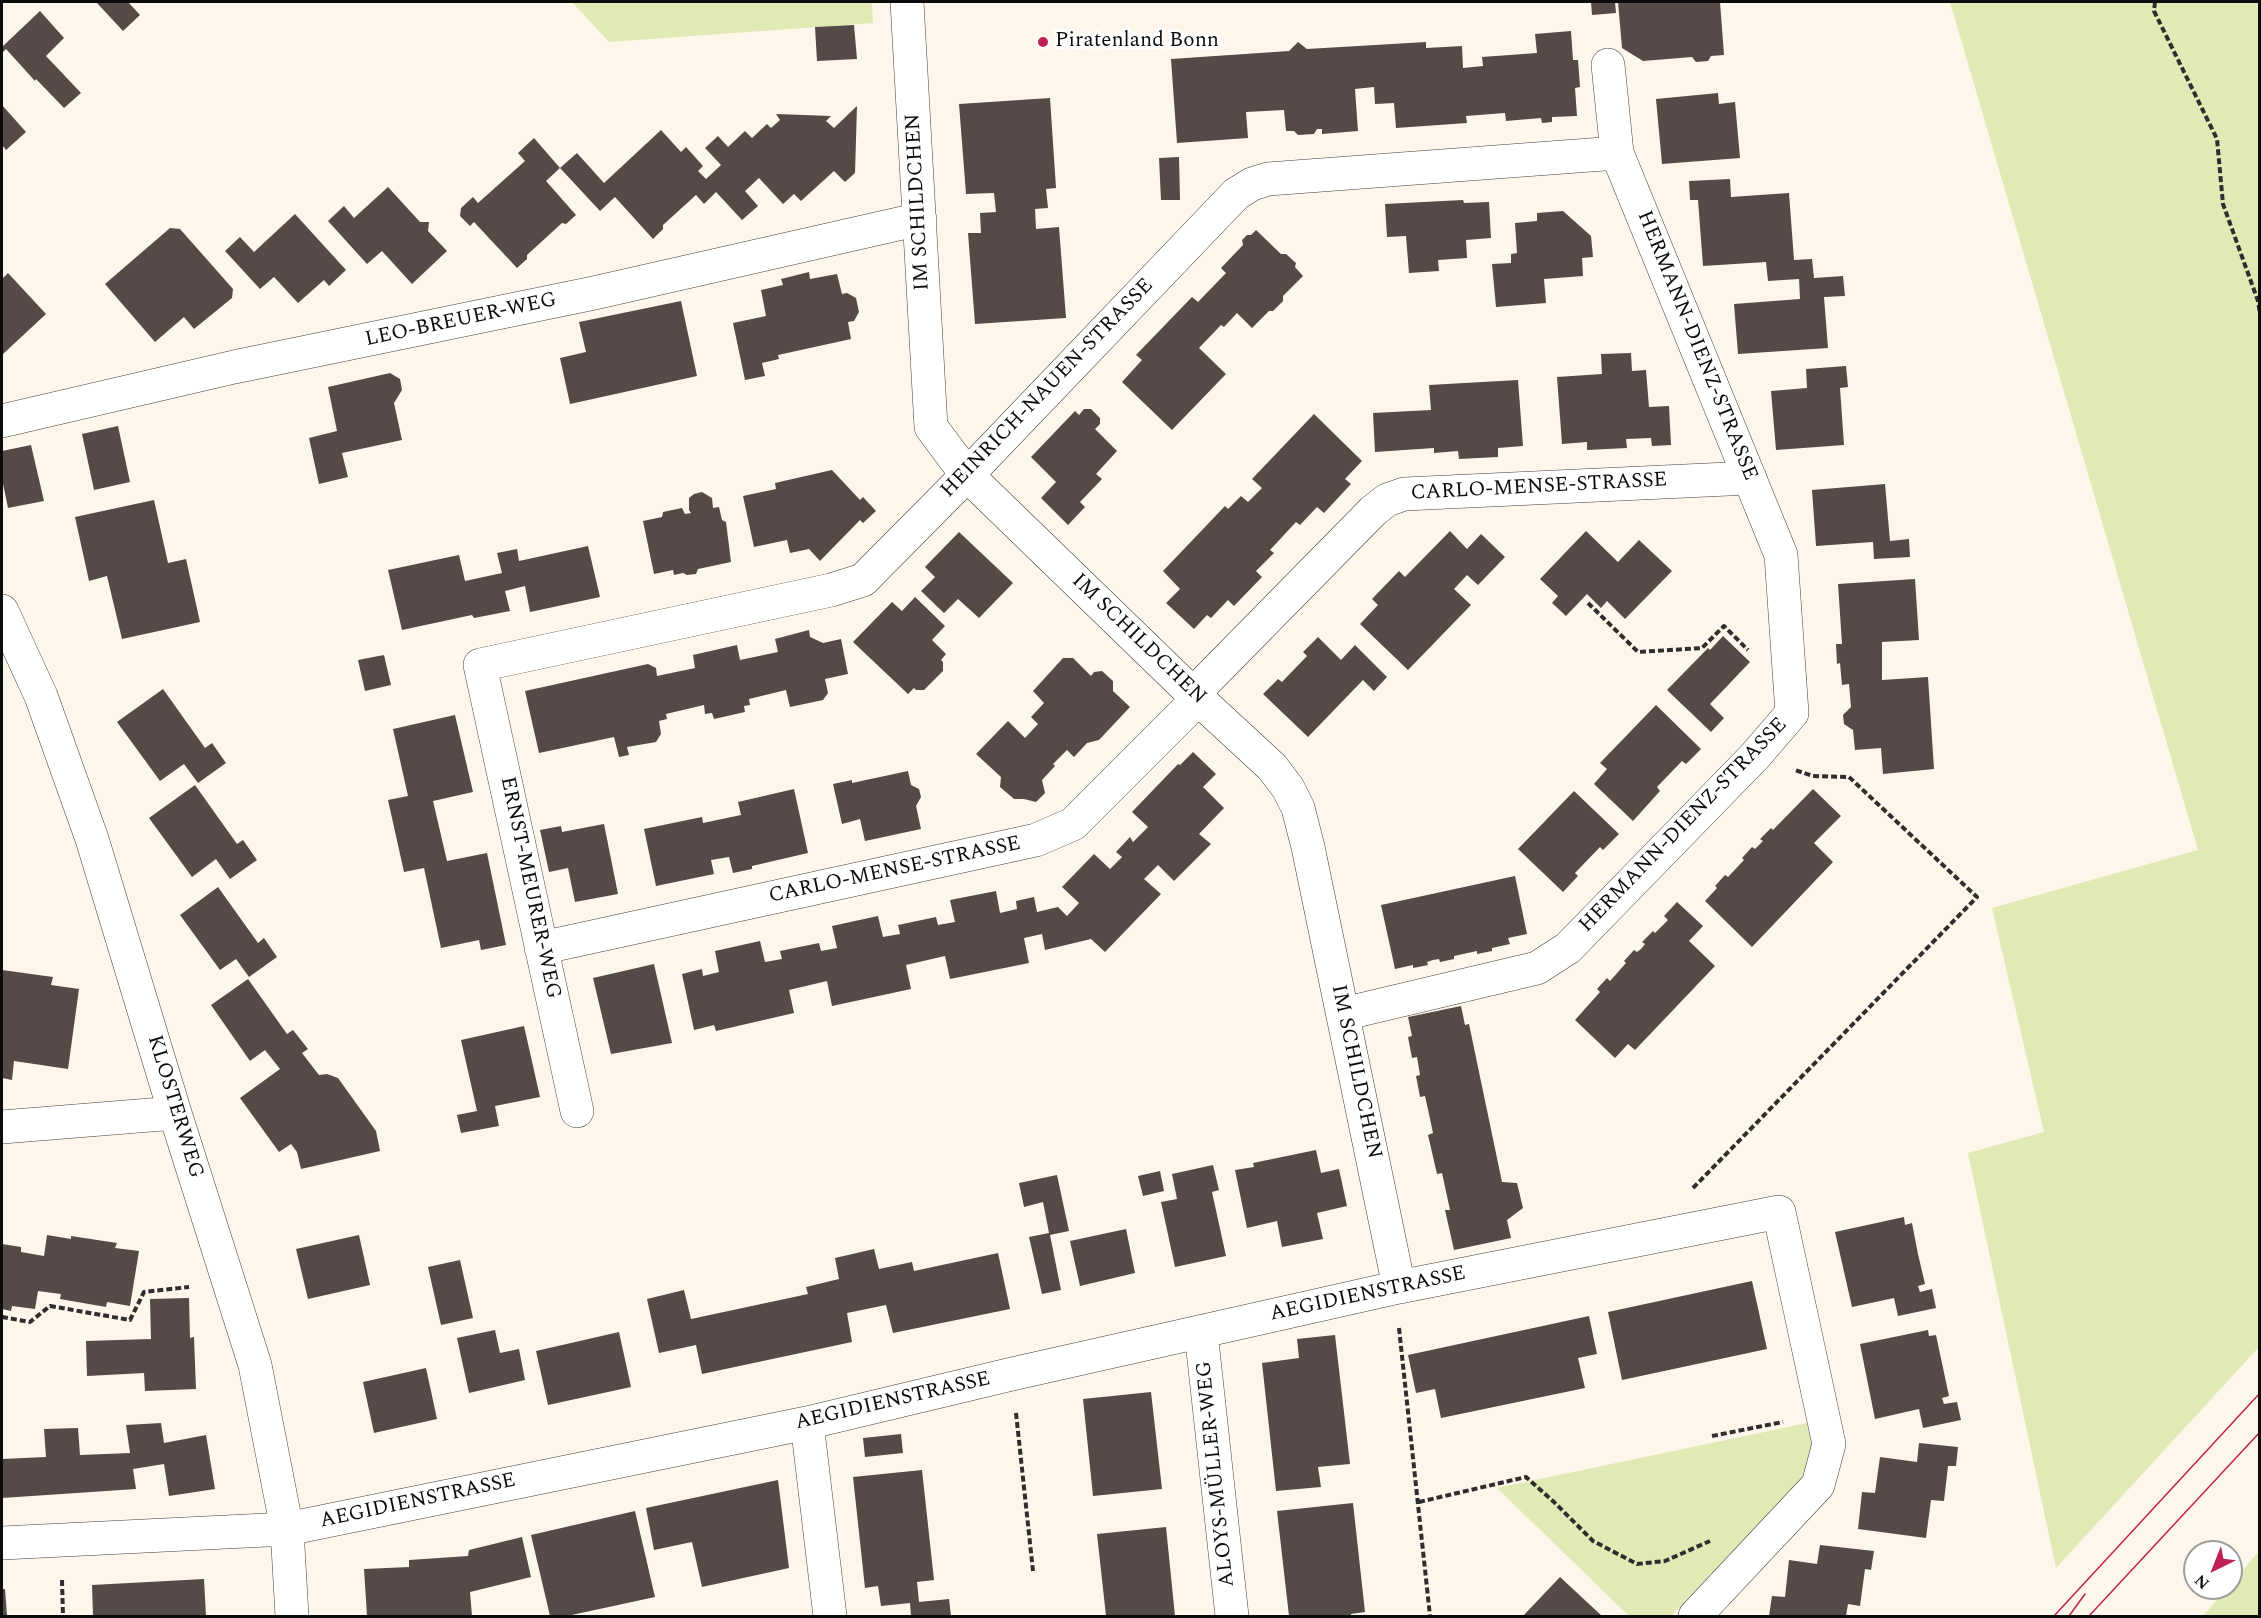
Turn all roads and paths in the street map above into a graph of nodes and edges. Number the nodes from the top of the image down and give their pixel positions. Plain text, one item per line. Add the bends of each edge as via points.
1 (907, 2) edge
2 (2154, 2) edge
3 (1608, 65) dead end
4 (1617, 153) junction
5 (920, 219) junction
6 (2259, 314) edge
7 (2, 421) edge
8 (967, 475) junction
9 (1750, 478) junction
10 (1588, 603) dead end
11 (2, 611) edge
12 (1749, 651) dead end
13 (480, 665) joint
14 (1195, 696) junction
15 (1755, 756) junction
16 (542, 948) junction
17 (1343, 1014) junction
18 (577, 1111) dead end
19 (175, 1113) junction
20 (2, 1128) edge
21 (1689, 1192) dead end
22 (227, 1276) junction
23 (1399, 1287) junction
24 (2, 1317) edge
25 (1201, 1332) junction
26 (1012, 1374) junction
27 (1822, 1414) junction
28 (807, 1423) junction
29 (1712, 1436) dead end
30 (1419, 1502) junction
31 (287, 1529) junction
32 (2, 1543) edge
33 (1758, 1549) junction
34 (1033, 1571) dead end
35 (292, 1617) edge
36 (830, 1617) edge
37 (1232, 1617) edge
38 (1430, 1617) edge
39 (1695, 1617) edge

1 - 5 street, IM SCHILDCHEN
2 - 6 path via 2154,11 2217,139 2223,204 2258,301
3 - 4 street, HERMANN-DIENZ-STRASSE
4 - 8 street, HEINRICH-NAUEN-STRASSE via 1268,179 1252,184 1236,194
4 - 9 street, HERMANN-DIENZ-STRASSE
5 - 7 street, LEO-BREUER-WEG
5 - 8 street, IM SCHILDCHEN via 932,427
8 - 13 street, HEINRICH-NAUEN-STRASSE via 863,580
8 - 14 street, IM SCHILDCHEN
9 - 14 street, CARLO-MENSE-STRASSE via 1404,494 1387,500
9 - 15 street, HERMANN-DIENZ-STRASSE via 1781,555 1792,713
10 - 12 path via 1638,652 1702,648 1724,626
11 - 19 street, KLOSTERWEG via 41,696 92,839
13 - 16 street, ERNST-MEURER-WEG
14 - 16 street, CARLO-MENSE-STRASSE via 1073,824 1036,840
14 - 17 street, IM SCHILDCHEN via 1272,767 1298,808
15 - 17 street, HERMANN-DIENZ-STRASSE via 1568,948 1537,968
15 - 21 path via 1813,776 1849,777 1977,897
16 - 18 street, ERNST-MEURER-WEG
17 - 23 street, IM SCHILDCHEN
19 - 20 street
19 - 22 street, KLOSTERWEG
22 - 24 path via 182,1290 144,1292 130,1320 50,1306 30,1322
22 - 31 street, KLOSTERWEG via 255,1365
23 - 25 street, AEGIDIENSTRASSE
23 - 27 street, AEGIDIENSTRASSE via 1779,1212
23 - 30 path via 1398,1317
25 - 26 street, AEGIDIENSTRASSE
25 - 37 street, ALOYS-MÜLLER-WEG
26 - 28 street, AEGIDIENSTRASSE
26 - 34 path
27 - 29 path
27 - 33 street via 1829,1444 1818,1485
28 - 31 street, AEGIDIENSTRASSE
28 - 36 street
30 - 33 path via 1526,1477 1593,1541 1636,1564 1665,1561 1737,1529
30 - 38 path
31 - 32 street, AEGIDIENSTRASSE
31 - 35 street, KLOSTERWEG
33 - 39 street

